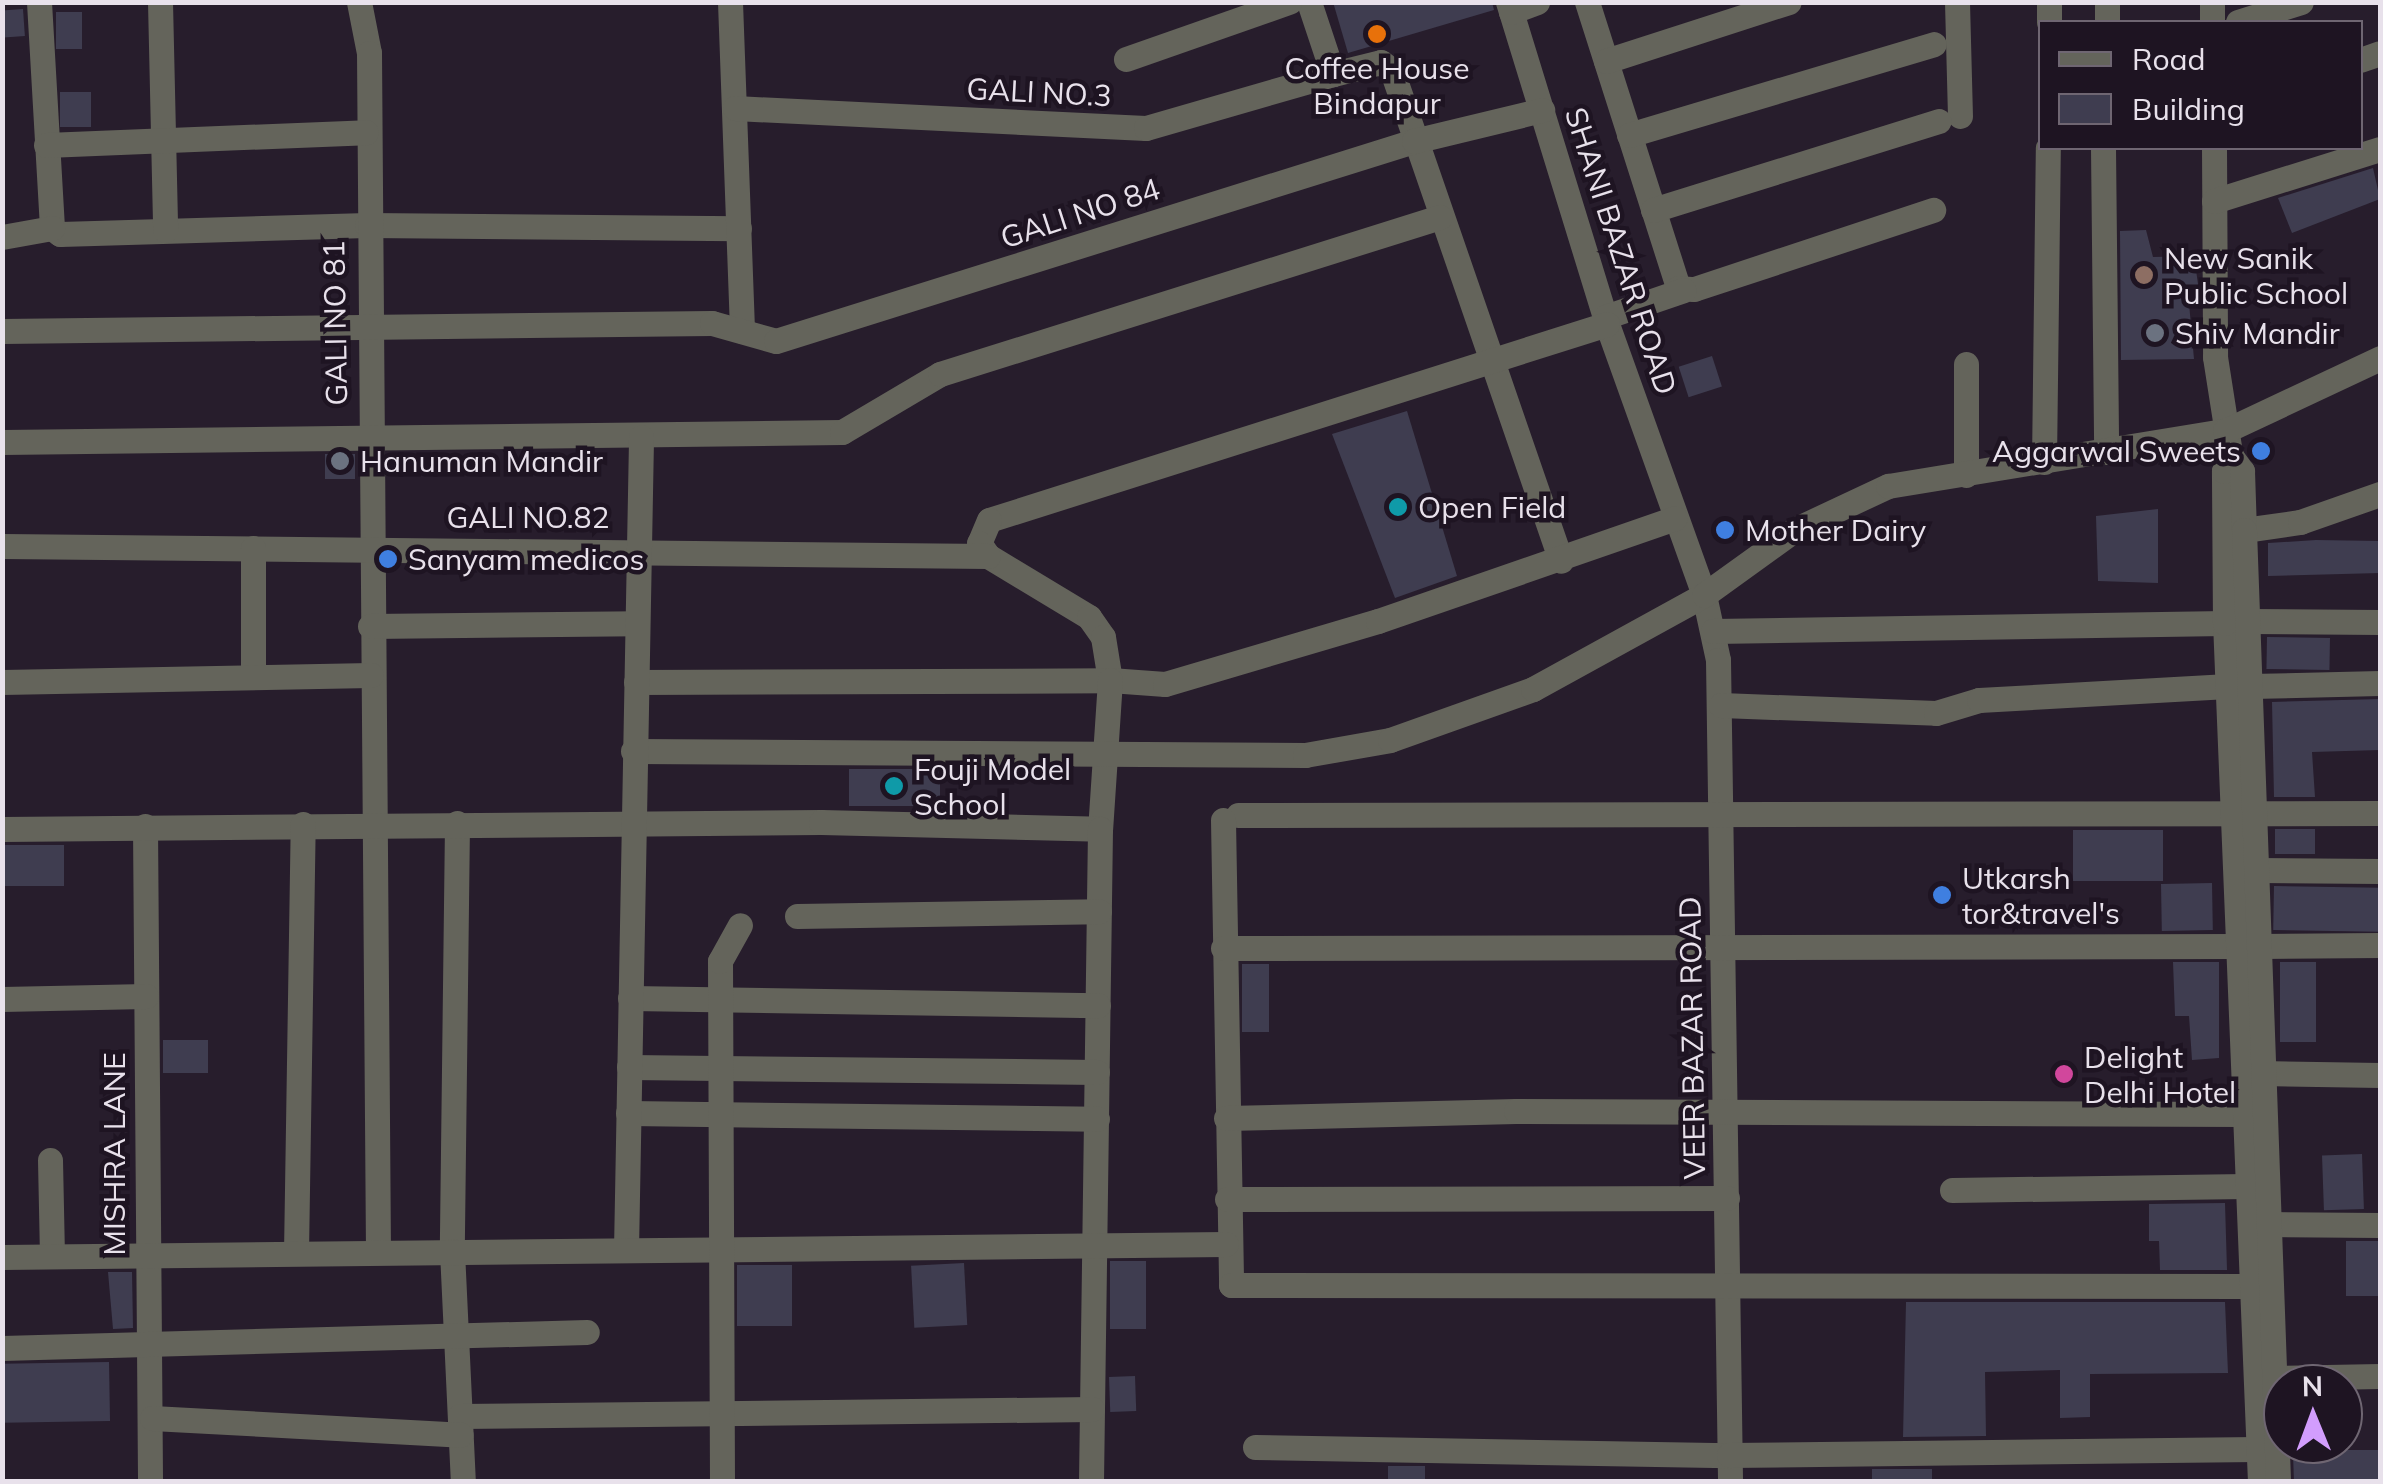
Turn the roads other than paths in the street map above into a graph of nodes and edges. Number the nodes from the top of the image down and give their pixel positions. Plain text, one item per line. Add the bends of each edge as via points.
1 (39, 2) edge
2 (160, 2) edge
3 (360, 2) edge
4 (730, 2) edge
5 (1290, 2) edge
6 (1309, 2) edge
7 (1537, 2) edge
8 (1587, 2) edge
9 (1789, 2) edge
10 (1957, 2) edge
11 (2301, 2) edge
12 (1510, 7) edge
13 (2244, 20) edge
14 (1934, 44) dead end
15 (1126, 59) dead end
16 (1606, 62) junction
17 (1333, 74) junction
18 (735, 108) junction
19 (1542, 110) junction
20 (366, 132) junction
21 (1629, 135) junction
22 (164, 138) junction
23 (1414, 140) junction
24 (46, 145) junction
25 (2380, 149) edge
26 (2048, 150) edge
27 (2104, 150) edge
28 (2214, 150) edge
29 (2214, 202) junction
30 (1653, 210) junction
31 (1932, 210) dead end
32 (1440, 217) junction
33 (366, 225) junction
34 (52, 228) junction
35 (738, 228) junction
36 (165, 230) junction
37 (2, 237) edge
38 (1684, 290) junction
39 (1606, 321) junction
40 (366, 324) junction
41 (2, 331) edge
42 (753, 336) junction
43 (2380, 358) edge
44 (1489, 360) junction
45 (1966, 364) dead end
46 (369, 436) junction
47 (641, 437) junction
48 (2, 442) edge
49 (2228, 444) junction
50 (2106, 452) junction
51 (2044, 462) junction
52 (1966, 474) junction
53 (2380, 494) edge
54 (1675, 518) junction
55 (2244, 530) junction
56 (2, 546) edge
57 (252, 548) junction
58 (638, 549) junction
59 (368, 550) junction
60 (988, 556) junction
61 (1561, 561) junction
62 (1704, 595) junction
63 (638, 622) junction
64 (2236, 622) junction
65 (2380, 622) edge
66 (370, 626) junction
67 (1713, 631) junction
68 (372, 674) junction
69 (253, 676) junction
70 (1110, 680) junction
71 (2, 682) edge
72 (636, 682) junction
73 (2380, 683) edge
74 (2239, 686) junction
75 (1720, 705) junction
76 (633, 751) junction
77 (1105, 754) junction
78 (1722, 813) junction
79 (2380, 813) edge
80 (2243, 814) junction
81 (633, 822) junction
82 (458, 823) junction
83 (303, 824) junction
84 (372, 824) junction
85 (145, 826) junction
86 (2, 829) edge
87 (1100, 829) junction
88 (2256, 870) junction
89 (2380, 872) edge
90 (1099, 911) junction
91 (797, 916) dead end
92 (740, 925) dead end
93 (2380, 945) edge
94 (2249, 946) junction
95 (1223, 948) junction
96 (1724, 950) junction
97 (146, 996) junction
98 (630, 998) junction
99 (2, 999) edge
100 (721, 999) junction
101 (1098, 1005) junction
102 (629, 1067) junction
103 (722, 1068) junction
104 (1097, 1072) junction
105 (2260, 1073) junction
106 (2380, 1075) edge
107 (628, 1113) junction
108 (721, 1114) junction
109 (2243, 1114) junction
110 (1724, 1116) junction
111 (1226, 1118) junction
112 (1097, 1119) junction
113 (50, 1160) dead end
114 (2246, 1186) junction
115 (1952, 1190) dead end
116 (1727, 1198) junction
117 (1227, 1199) junction
118 (2266, 1224) junction
119 (2380, 1225) edge
120 (1226, 1244) junction
121 (1092, 1246) junction
122 (722, 1248) junction
123 (626, 1250) junction
124 (378, 1252) junction
125 (452, 1252) junction
126 (296, 1253) junction
127 (147, 1255) junction
128 (52, 1256) junction
129 (2, 1257) edge
130 (2250, 1286) junction
131 (1727, 1287) junction
132 (588, 1332) dead end
133 (458, 1338) junction
134 (150, 1347) junction
135 (2, 1348) edge
136 (2271, 1364) edge
137 (1092, 1409) junction
138 (722, 1410) junction
139 (152, 1418) junction
140 (461, 1426) junction
141 (1255, 1447) dead end
142 (2257, 1449) junction
143 (1729, 1455) junction
144 (150, 1482) edge
145 (463, 1482) edge
146 (722, 1482) edge
147 (1091, 1482) edge
148 (1730, 1482) edge
149 (2260, 1482) edge

1 - 24 street
2 - 22 street
3 - 20 street, GALI NO 81 via 369,54
4 - 18 street
5 - 15 street
6 - 17 street
7 - 12 street
8 - 16 street
9 - 16 street
10 - 30 street via 1949,119
11 - 13 street
12 - 19 street, SHANI BAZAR ROAD
14 - 21 street
16 - 21 street
17 - 18 street, GALI NO.3 via 1146,128
17 - 23 street, GALI NO.3 via 1388,64
18 - 35 street
19 - 23 street, GALI NO 84
19 - 39 street, SHANI BAZAR ROAD
20 - 22 street
20 - 33 street, GALI NO 81
21 - 30 street
22 - 24 street
22 - 36 street
23 - 32 street
23 - 42 street, GALI NO 84 via 791,338
24 - 34 street
25 - 29 street
26 - 51 street
27 - 50 street
28 - 29 street
29 - 49 street via 2215,356
30 - 38 street via 1674,280
31 - 38 street
32 - 44 street
32 - 47 street via 940,374 842,432
33 - 35 street
33 - 36 street
33 - 40 street, GALI NO 81
34 - 36 street via 66,234
34 - 37 street
35 - 42 street
38 - 39 street
39 - 44 street
39 - 54 street, SHANI BAZAR ROAD
40 - 41 street
40 - 42 street via 712,322
40 - 46 street, GALI NO 81
43 - 49 street
44 - 60 street via 989,520 979,543
44 - 61 street
45 - 52 street
46 - 47 street
46 - 48 street
46 - 59 street, GALI NO 81
47 - 58 street
49 - 50 street
49 - 55 street via 2242,471
49 - 64 street via 2224,471
50 - 51 street
51 - 52 street
52 - 62 street via 1888,486 1834,508
53 - 55 street via 2300,522
54 - 61 street
54 - 62 street, SHANI BAZAR ROAD
55 - 64 street
56 - 57 street, GALI NO.82
57 - 59 street, GALI NO.82
57 - 69 street
58 - 59 street, GALI NO.82
58 - 60 street, GALI NO.82
58 - 63 street
59 - 66 street, GALI NO 81
60 - 70 street via 1089,617 1102,637
61 - 70 street via 1191,680
62 - 67 street, VEER BAZAR ROAD
62 - 77 street via 1534,689 1390,740 1305,755
63 - 66 street
63 - 72 street
64 - 65 street
64 - 67 street
64 - 74 street
66 - 68 street, GALI NO 81
67 - 75 street, VEER BAZAR ROAD
68 - 69 street
68 - 84 street, GALI NO 81
69 - 71 street
70 - 72 street
70 - 77 street
72 - 76 street
73 - 74 street
74 - 75 street via 1978,700 1936,713
74 - 80 street
75 - 78 street, VEER BAZAR ROAD
76 - 77 street
76 - 81 street
77 - 87 street
78 - 80 street
78 - 95 street via 1231,818
78 - 96 street, VEER BAZAR ROAD
79 - 80 street
80 - 88 street
80 - 94 street
81 - 82 street
81 - 87 street
81 - 98 street
82 - 84 street
82 - 125 street
83 - 84 street
83 - 85 street
83 - 126 street
84 - 124 street, GALI NO 81
85 - 86 street
85 - 97 street, MISHRA LANE
87 - 90 street
88 - 89 street
88 - 94 street
90 - 91 street
90 - 101 street
92 - 100 street via 720,961
93 - 94 street
94 - 96 street
94 - 105 street
94 - 109 street
95 - 96 street
95 - 111 street
96 - 110 street, VEER BAZAR ROAD
97 - 99 street
97 - 127 street, MISHRA LANE
98 - 100 street
98 - 102 street
100 - 101 street
100 - 103 street
101 - 104 street
102 - 103 street
102 - 107 street
103 - 104 street
103 - 108 street
104 - 112 street
105 - 106 street
105 - 118 street
107 - 108 street
107 - 123 street
108 - 112 street
108 - 122 street
109 - 110 street
109 - 114 street
110 - 111 street
110 - 116 street, VEER BAZAR ROAD
111 - 117 street
112 - 121 street
113 - 128 street
114 - 115 street
114 - 130 street
116 - 117 street
116 - 131 street, VEER BAZAR ROAD
117 - 120 street
118 - 119 street
118 - 136 street
120 - 121 street
120 - 131 street via 1227,1281 1238,1287
121 - 122 street
121 - 137 street
122 - 123 street
122 - 138 street
123 - 125 street
124 - 125 street
124 - 126 street
125 - 133 street
126 - 127 street
127 - 128 street
127 - 134 street, MISHRA LANE
128 - 129 street
130 - 131 street
130 - 142 street
131 - 143 street, VEER BAZAR ROAD
132 - 133 street
133 - 134 street
133 - 140 street
134 - 135 street
134 - 139 street, MISHRA LANE
137 - 138 street
137 - 147 street
138 - 140 street
138 - 146 street
139 - 140 street
139 - 144 street, MISHRA LANE
140 - 145 street
141 - 143 street
142 - 143 street
142 - 149 street
143 - 148 street, VEER BAZAR ROAD

